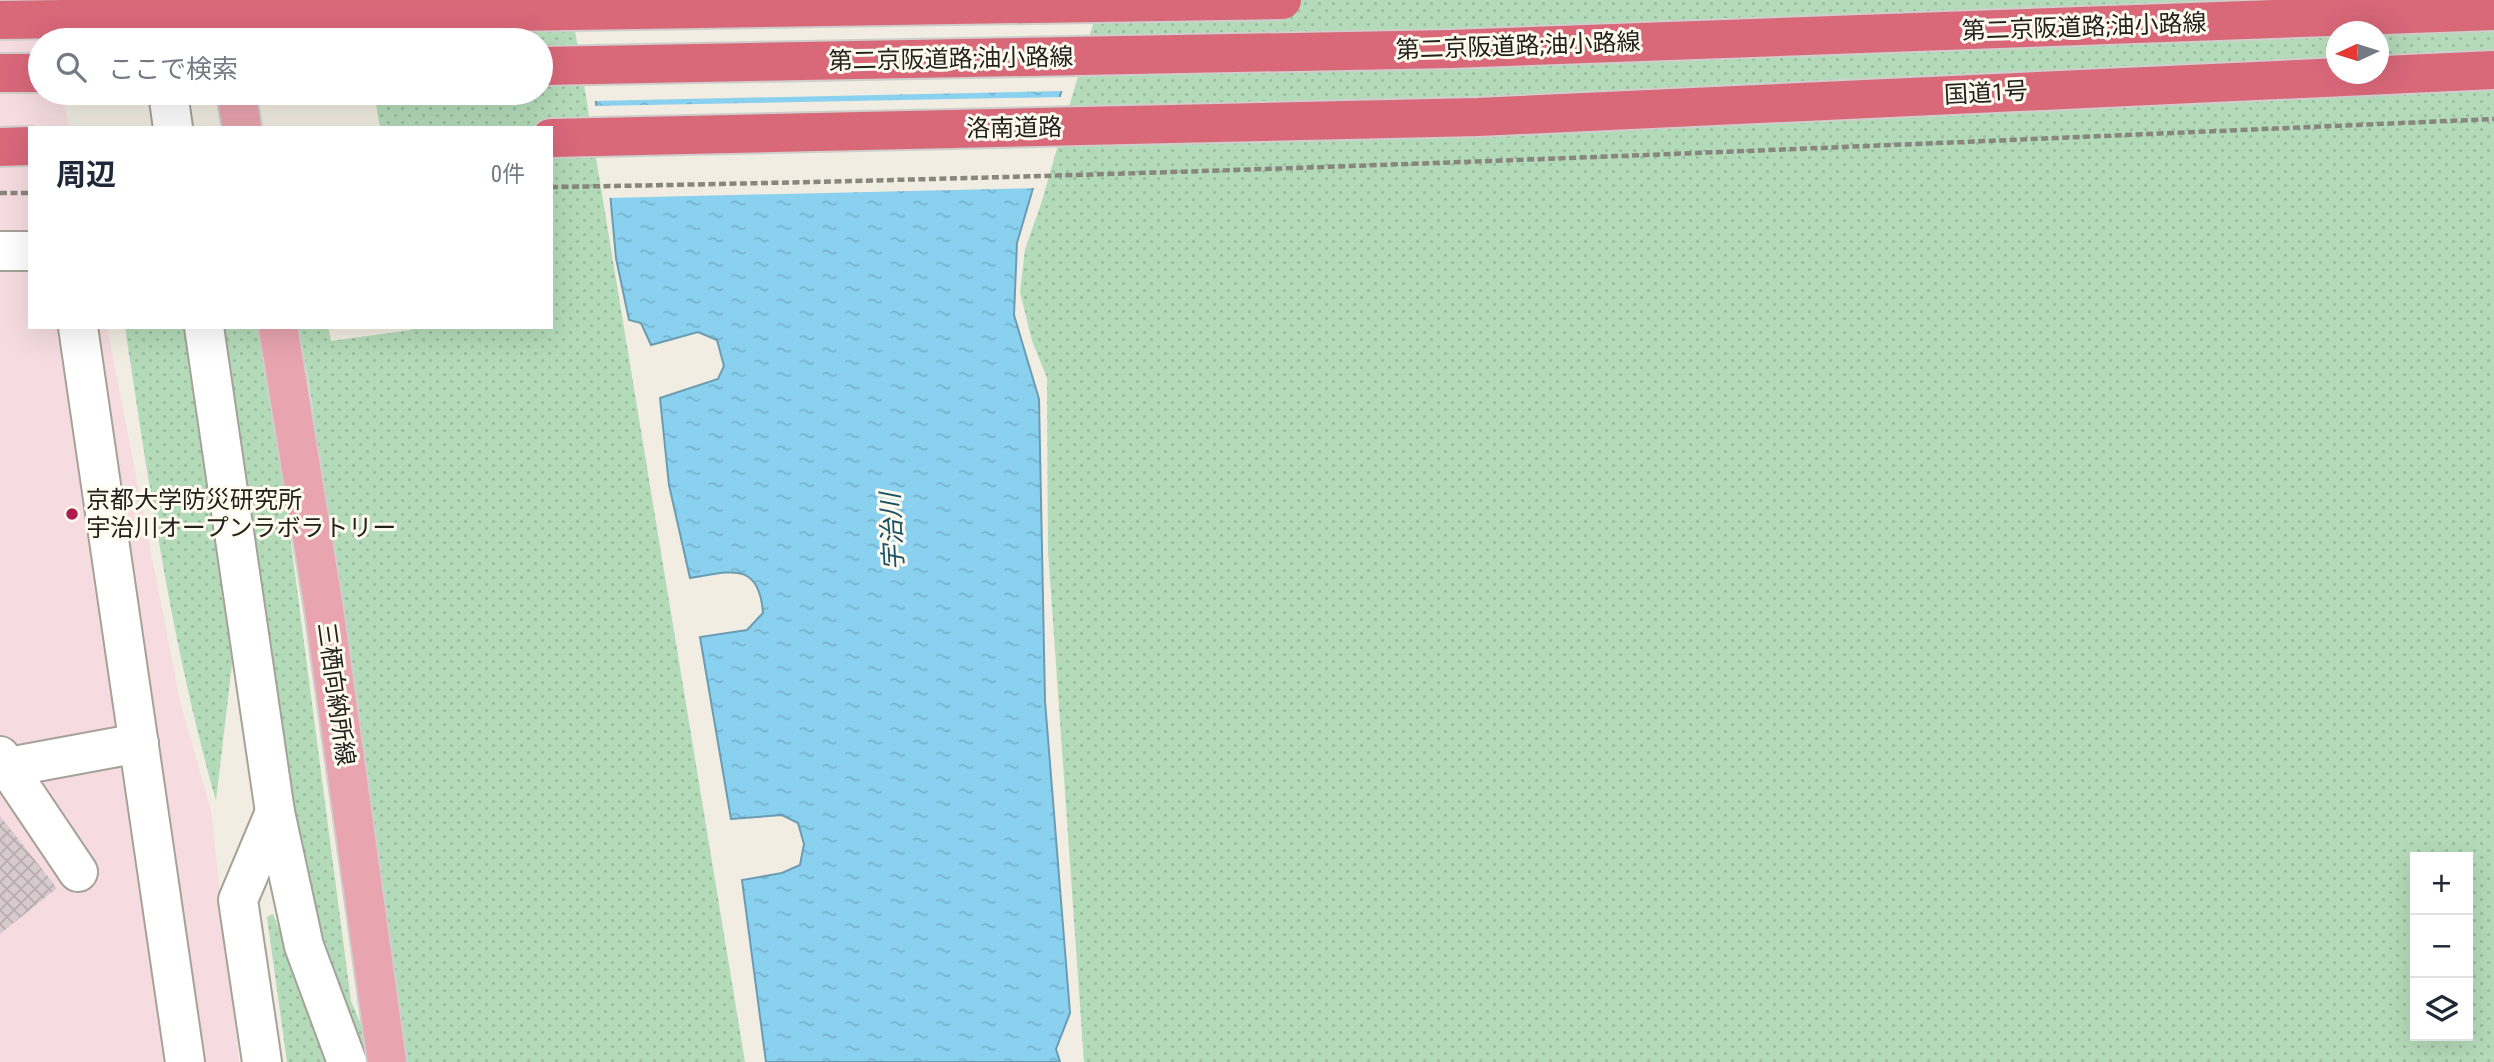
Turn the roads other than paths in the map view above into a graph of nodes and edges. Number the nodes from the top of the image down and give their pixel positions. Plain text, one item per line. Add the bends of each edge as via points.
1 (153, 0) edge
2 (220, 0) edge
3 (1282, 0) edge
4 (2494, 12) edge
5 (0, 20) edge
6 (158, 28) edge
7 (225, 28) edge
8 (553, 66) edge
9 (2494, 70) edge
10 (0, 73) edge
11 (28, 73) edge
12 (170, 105) edge
13 (238, 105) edge
14 (1478, 117) joint
15 (173, 126) edge
16 (242, 126) edge
17 (553, 138) edge
18 (28, 146) edge
19 (0, 147) edge
20 (0, 251) edge
21 (28, 251) edge
22 (78, 329) edge
23 (204, 329) edge
24 (278, 329) edge
25 (139, 743) junction
26 (5, 761) edge
27 (275, 812) junction
28 (78, 872) dead end
29 (185, 1062) edge
30 (262, 1062) edge
31 (347, 1062) edge
32 (387, 1062) edge

1 - 6 street
2 - 7 main road
3 - 5 highway, bridge
4 - 8 highway, 第二京阪道路;油小路線 via 1465,49
9 - 14 highway, 国道1号
10 - 11 highway
12 - 15 street
13 - 16 main road
14 - 17 highway, 洛南道路
18 - 19 highway
20 - 21 street
22 - 25 street
23 - 27 street
24 - 32 main road, 三栖向納所線 via 324,609
25 - 26 street
25 - 29 street
26 - 28 street
27 - 30 street via 238,900
27 - 31 street via 304,946

